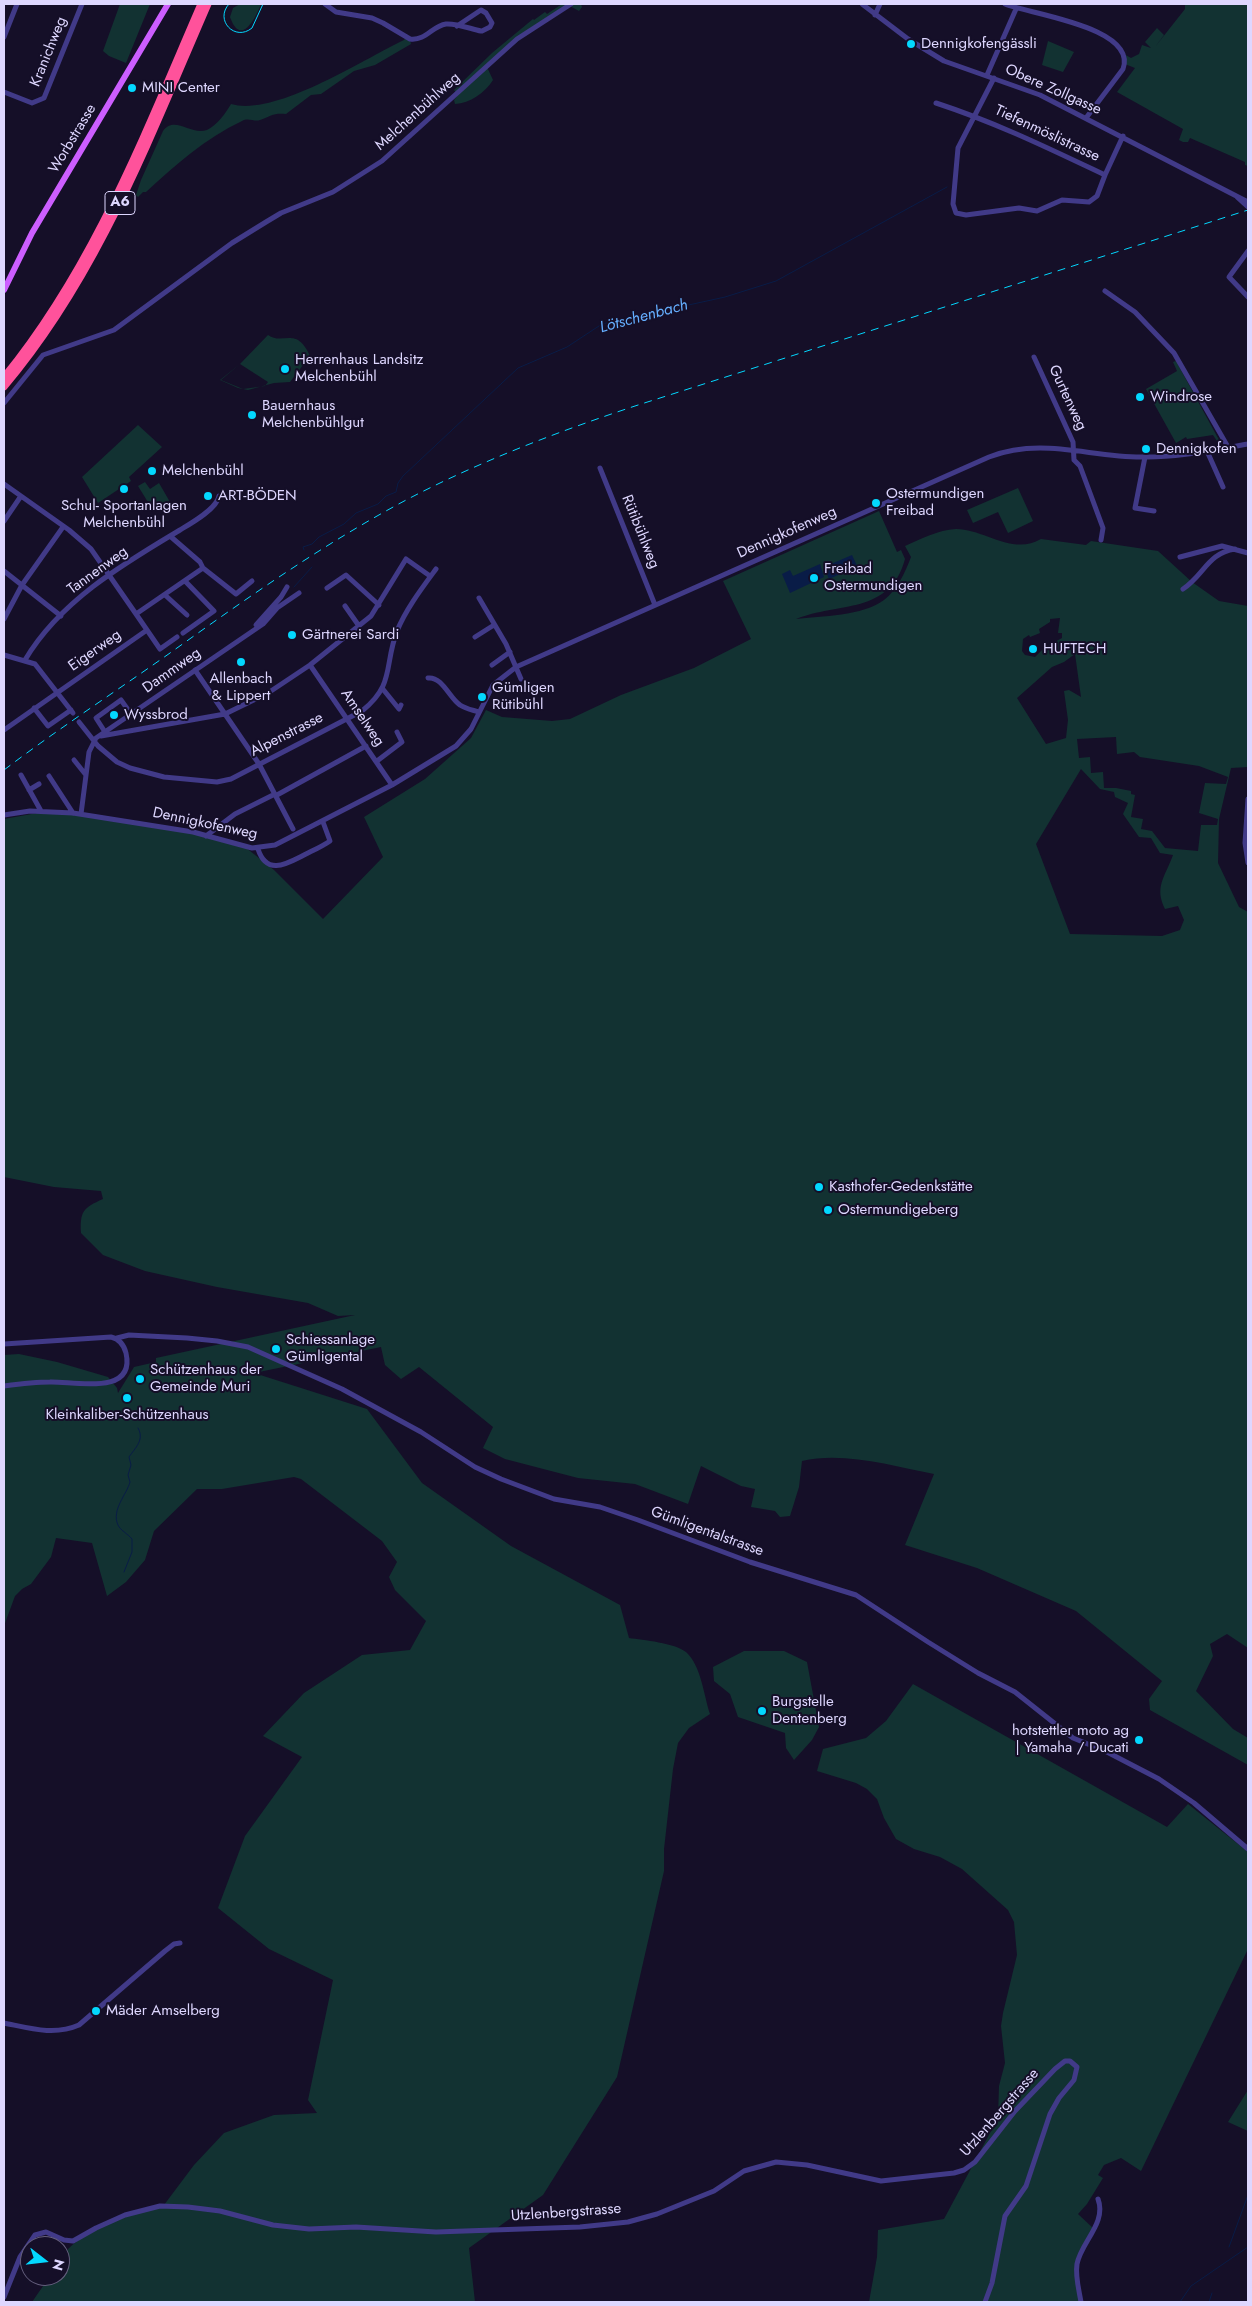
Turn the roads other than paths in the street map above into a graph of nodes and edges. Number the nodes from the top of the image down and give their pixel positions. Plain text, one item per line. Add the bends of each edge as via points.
1 (17, 4) edge
2 (82, 4) edge
3 (168, 4) edge
4 (201, 4) edge
5 (208, 4) edge
6 (325, 4) edge
7 (571, 4) edge
8 (862, 4) edge
9 (880, 4) edge
10 (1005, 4) edge
11 (1016, 8) junction
12 (875, 15) junction
13 (457, 26) junction
14 (4, 37) edge
15 (987, 76) junction
16 (994, 78) junction
17 (4, 92) edge
18 (936, 104) dead end
19 (975, 115) junction
20 (1086, 118) junction
21 (1123, 136) junction
22 (1105, 176) junction
23 (1237, 197) junction
24 (1248, 202) edge
25 (1248, 207) edge
26 (1248, 251) edge
27 (5, 285) edge
28 (1105, 290) dead end
29 (1248, 297) edge
30 (1034, 357) dead end
31 (4, 377) edge
32 (4, 387) edge
33 (4, 403) edge
34 (1248, 444) edge
35 (1228, 447) junction
36 (1075, 450) junction
37 (1207, 451) junction
38 (1145, 458) junction
39 (600, 468) dead end
40 (4, 484) edge
41 (1223, 487) dead end
42 (21, 496) junction
43 (219, 496) dead end
44 (1154, 511) dead end
45 (4, 521) edge
46 (63, 527) junction
47 (170, 536) junction
48 (1100, 540) dead end
49 (1236, 549) junction
50 (1248, 553) edge
51 (1180, 557) dead end
52 (203, 568) junction
53 (436, 568) dead end
54 (4, 571) edge
55 (109, 575) junction
56 (430, 576) junction
57 (252, 580) dead end
58 (185, 581) junction
59 (22, 585) junction
60 (287, 587) dead end
61 (327, 588) dead end
62 (1183, 588) dead end
63 (299, 593) dead end
64 (165, 594) junction
65 (479, 598) dead end
66 (379, 605) junction
67 (656, 605) junction
68 (345, 606) dead end
69 (136, 614) junction
70 (187, 614) dead end
71 (61, 616) junction
72 (4, 620) edge
73 (494, 624) junction
74 (359, 626) junction
75 (253, 629) junction
76 (147, 630) junction
77 (183, 633) dead end
78 (177, 637) dead end
79 (475, 638) dead end
80 (510, 652) junction
81 (4, 655) edge
82 (25, 660) junction
83 (310, 665) junction
84 (492, 665) dead end
85 (516, 667) junction
86 (195, 670) junction
87 (428, 678) dead end
88 (520, 679) dead end
89 (382, 688) junction
90 (58, 692) junction
91 (401, 705) dead end
92 (34, 708) junction
93 (479, 712) junction
94 (131, 714) junction
95 (225, 714) junction
96 (348, 718) junction
97 (80, 722) dead end
98 (4, 730) edge
99 (397, 732) dead end
100 (103, 734) junction
101 (94, 741) junction
102 (366, 746) junction
103 (74, 760) dead end
104 (377, 761) junction
105 (259, 764) junction
106 (21, 775) dead end
107 (86, 775) junction
108 (48, 776) dead end
109 (39, 784) dead end
110 (392, 785) junction
111 (29, 790) junction
112 (276, 794) junction
113 (1248, 799) edge
114 (41, 810) junction
115 (73, 813) junction
116 (81, 814) junction
117 (4, 815) edge
118 (323, 822) junction
119 (293, 828) dead end
120 (206, 836) junction
121 (258, 849) junction
122 (1248, 863) edge
123 (117, 1338) junction
124 (4, 1344) edge
125 (4, 1386) edge
126 (1248, 1849) edge
127 (180, 1943) dead end
128 (4, 2023) edge
129 (1098, 2199) dead end
130 (4, 2297) edge
131 (985, 2302) edge
132 (1081, 2302) edge

1 - 14 street
2 - 17 street, Kranichweg via 44,98 32,102
3 - 27 main road, Worbstrasse via 32,233
4 - 31 highway, A6 via 98,234 50,315
5 - 32 highway, A6 via 137,167 97,248 48,330
6 - 13 street via 339,13 372,18 410,39 423,38 446,24
7 - 33 street, Melchenbühlweg via 517,39 382,161 333,192 281,213 219,253 114,330 43,355
8 - 12 street, Obere Zollgasse
9 - 12 street
10 - 11 street
11 - 15 street
11 - 20 street via 1072,22 1109,40 1122,51 1123,69
12 - 15 street, Obere Zollgasse via 934,55
13 - 13 street via 482,31 492,23 486,12 481,10
15 - 16 street, Obere Zollgasse
16 - 19 street
16 - 20 street, Obere Zollgasse via 1026,89
18 - 19 street, Tiefenmöslistrasse
19 - 22 street, Tiefenmöslistrasse
19 - 22 street via 957,152 953,204 958,214 966,216 1018,208 1038,211 1066,200 1089,202 1096,196
20 - 21 street, Obere Zollgasse
21 - 22 street, Tiefenmöslistrasse
21 - 23 street, Obere Zollgasse
23 - 24 street, Obere Zollgasse
23 - 25 street, Obere Zollgasse
26 - 29 street via 1229,276
28 - 35 street via 1135,312 1174,353
30 - 36 street, Gurtenweg
34 - 35 street, Dennigkofenweg
35 - 37 street, Dennigkofenweg
36 - 38 street, Dennigkofenweg
36 - 48 street via 1074,460 1080,466 1103,528
36 - 67 street, Dennigkofenweg via 1029,447 1000,453
37 - 38 street, Dennigkofenweg
37 - 41 street
38 - 44 street via 1135,508
39 - 67 street, Rütibühlweg
40 - 42 street
42 - 45 street
42 - 46 street
43 - 47 street, Tannenweg via 199,519
46 - 55 street via 91,549
46 - 59 street
47 - 52 street
47 - 55 street, Tannenweg
49 - 50 street
49 - 51 street via 1219,546
49 - 62 street via 1216,555
52 - 57 street via 236,594
52 - 58 street
53 - 56 street, Alpenstrasse
54 - 59 street
55 - 69 street
55 - 71 street, Tannenweg
56 - 66 street via 406,559
56 - 89 street, Alpenstrasse via 397,631
58 - 64 street
58 - 77 street via 214,611
59 - 71 street
59 - 72 street
60 - 75 street
61 - 66 street via 346,574
63 - 75 street, Dammweg
64 - 69 street
64 - 70 street
65 - 73 street
66 - 74 street
67 - 85 street, Dennigkofenweg
68 - 74 street
69 - 76 street
71 - 82 street, Tannenweg
73 - 79 street
73 - 80 street
74 - 83 street
75 - 86 street, Dammweg
76 - 78 street via 160,649
76 - 90 street, Eigerweg
80 - 84 street
80 - 85 street
81 - 82 street
82 - 90 street via 38,667
83 - 95 street via 268,693
83 - 96 street, Amselweg
85 - 88 street
85 - 93 street, Dennigkofenweg via 493,685
86 - 94 street, Dammweg
86 - 95 street
87 - 93 street via 436,679 459,705
89 - 91 street via 399,709
89 - 96 street, Alpenstrasse via 371,704
90 - 92 street, Eigerweg
90 - 92 street via 72,712 48,726
92 - 98 street, Eigerweg
93 - 110 street, Dennigkofenweg via 459,744
94 - 100 street, Dammweg
94 - 100 street via 121,700 96,718
95 - 100 street
95 - 105 street
96 - 102 street, Amselweg
96 - 105 street, Alpenstrasse
97 - 101 street, Alpenstrasse
99 - 104 street via 402,742
100 - 101 street, Dammweg
101 - 105 street, Alpenstrasse via 117,762 130,768 187,780 231,779
101 - 107 street
102 - 104 street, Amselweg
102 - 112 street
103 - 107 street
104 - 110 street, Amselweg
105 - 112 street
106 - 111 street
107 - 116 street
108 - 115 street
109 - 111 street
110 - 118 street, Dennigkofenweg
111 - 114 street
112 - 119 street
112 - 120 street via 235,814
113 - 122 street via 1245,843
114 - 115 street, Dennigkofenweg
114 - 117 street, Dennigkofenweg
115 - 116 street, Dennigkofenweg
116 - 120 street, Dennigkofenweg
118 - 121 street, Dennigkofenweg via 280,844
118 - 121 street via 330,841 289,862 279,866 265,862
120 - 121 street, Dennigkofenweg
123 - 124 street, Gümligentalstrasse
123 - 125 street via 125,1351 126,1364 120,1376 110,1384 51,1382
123 - 126 street, Gümligentalstrasse via 129,1335 187,1338 248,1347 342,1390 501,1480 554,1499 615,1512 745,1560 856,1595 936,1647 1015,1692 1072,1738 1159,1779 1194,1803
127 - 128 street via 165,1951 76,2027 48,2031
129 - 132 street via 1097,2222 1077,2263
130 - 131 street, Utzlenbergstrasse via 20,2258 35,2235 46,2232 73,2241 125,2216 160,2206 188,2206 273,2225 308,2229 386,2228 436,2232 580,2227 628,2222 664,2212 704,2196 752,2167 776,2162 885,2181 958,2172 975,2162 1015,2111 1055,2069 1070,2060 1077,2067 1076,2077 1052,2109 1026,2186 1005,2216

